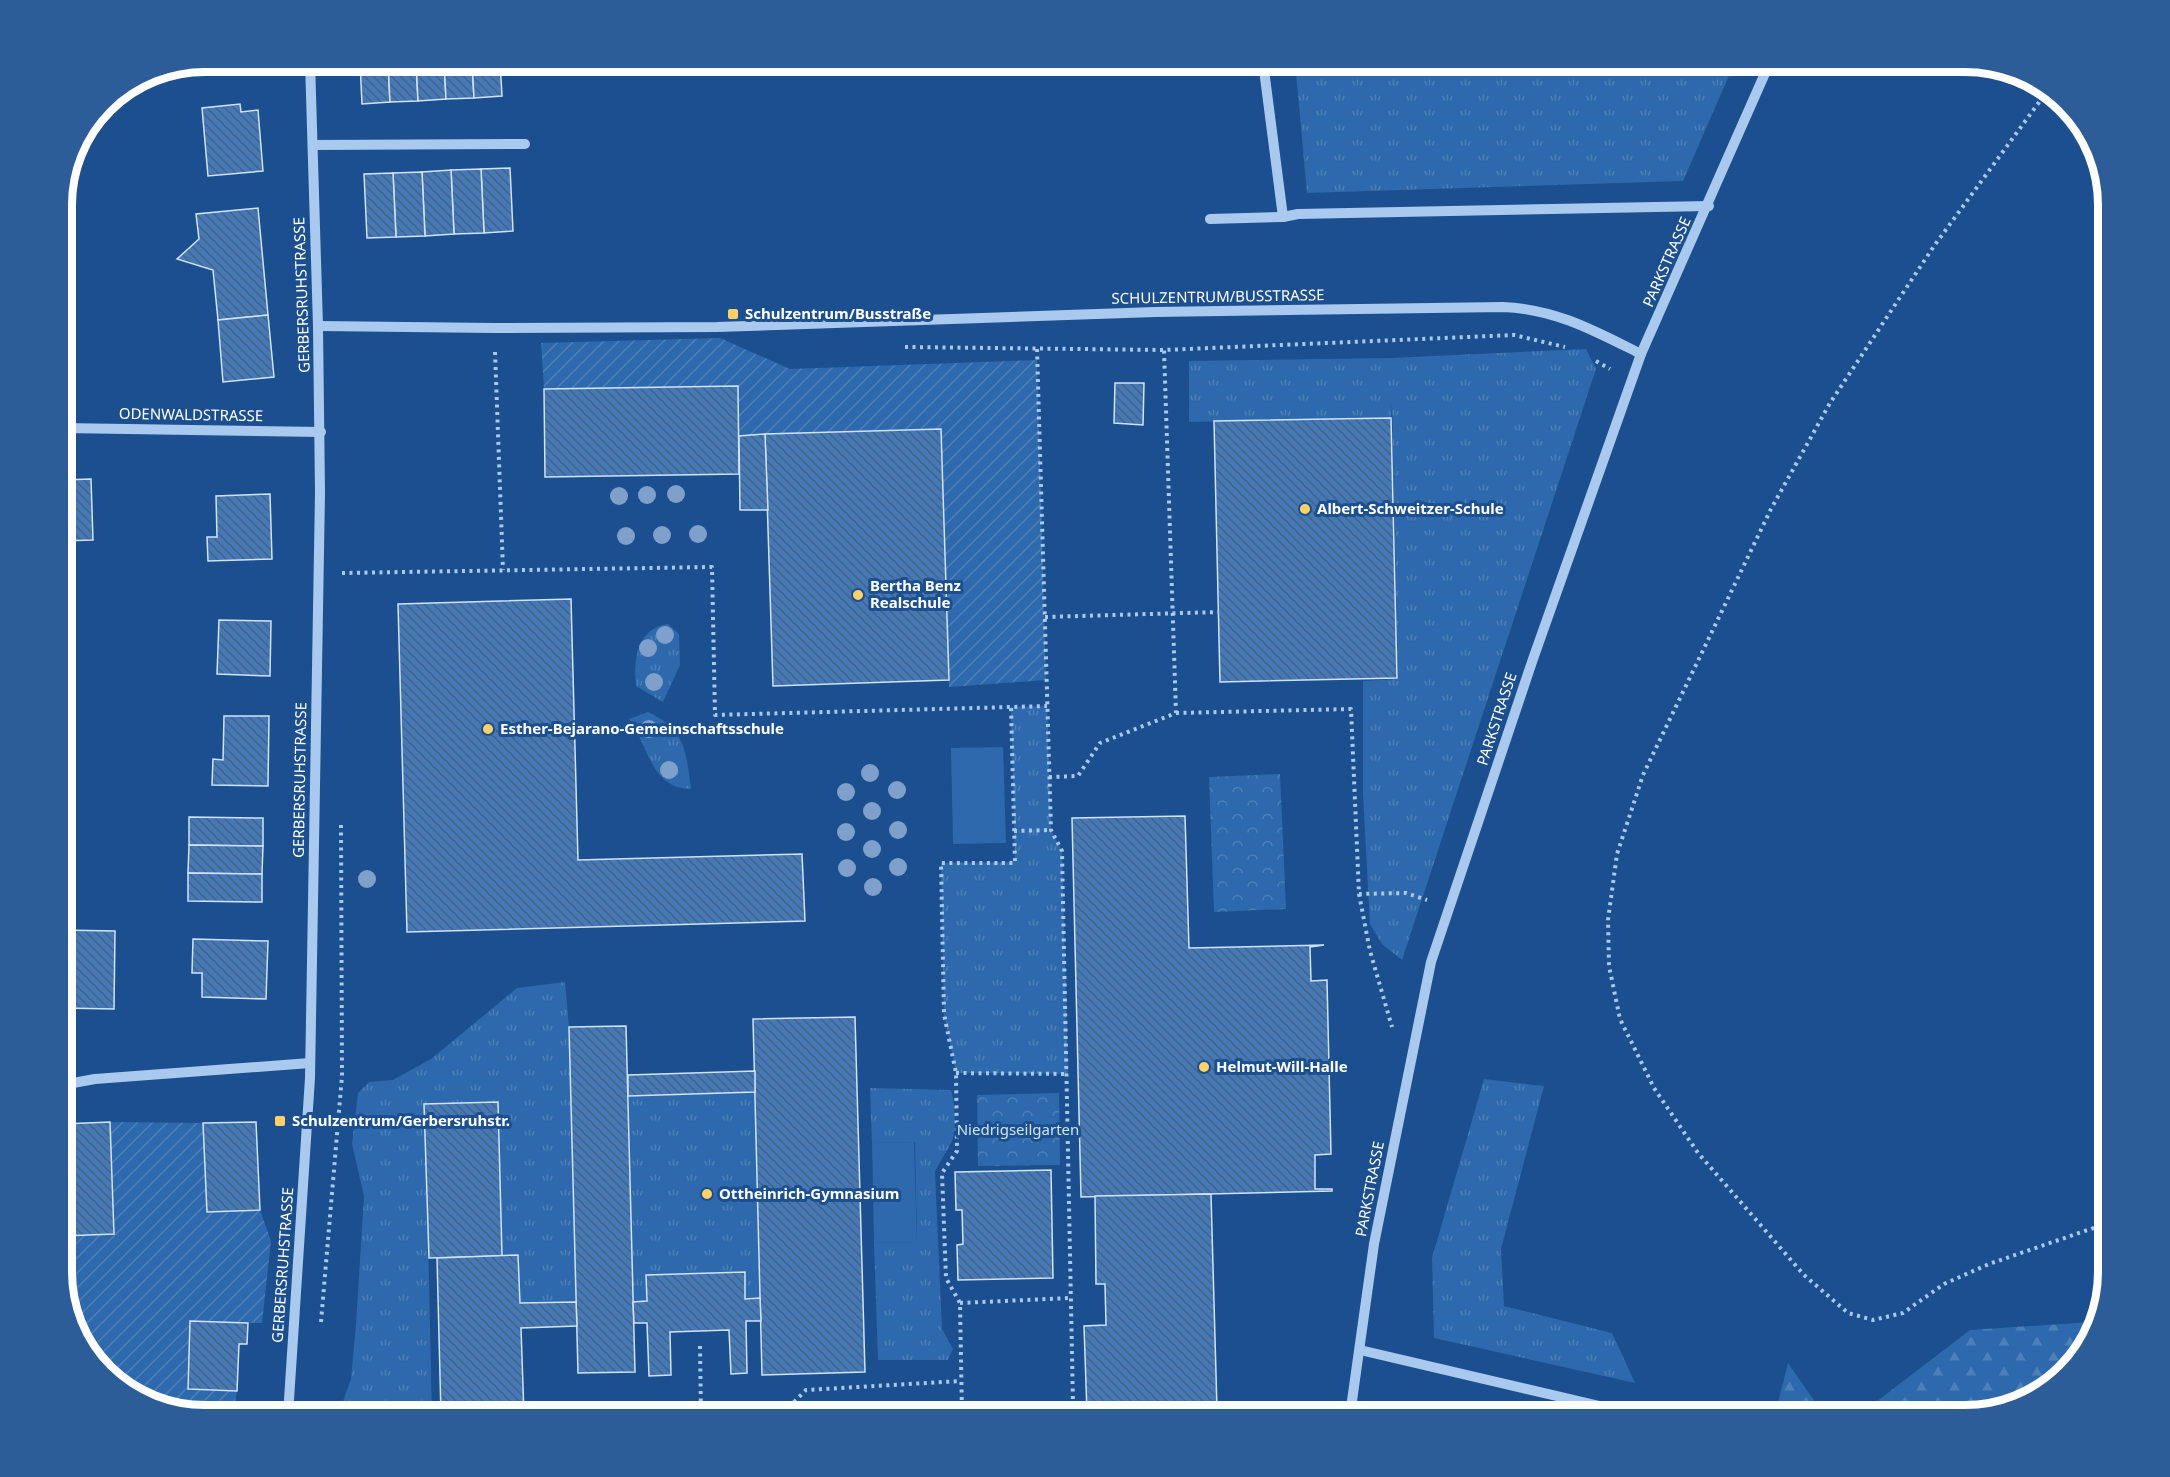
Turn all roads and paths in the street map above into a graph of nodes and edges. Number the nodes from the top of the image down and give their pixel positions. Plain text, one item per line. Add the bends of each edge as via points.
1 (310, 72) edge
2 (1264, 72) edge
3 (1766, 72) edge
4 (2043, 97) edge
5 (525, 144) dead end
6 (313, 145) junction
7 (1709, 206) junction
8 (1283, 217) junction
9 (1210, 219) dead end
10 (318, 326) junction
11 (494, 328) junction
12 (895, 347) dead end
13 (1037, 349) junction
14 (1164, 350) junction
15 (1577, 350) dead end
16 (1641, 354) junction
17 (1586, 355) dead end
18 (1632, 381) junction
19 (72, 428) edge
20 (321, 432) junction
21 (503, 570) junction
22 (342, 573) dead end
23 (1219, 612) dead end
24 (1172, 613) junction
25 (1045, 617) junction
26 (1047, 706) junction
27 (1011, 707) junction
28 (1176, 713) junction
29 (1049, 777) junction
30 (1051, 830) junction
31 (1014, 831) junction
32 (1359, 894) junction
33 (1450, 907) junction
34 (1411, 1062) junction
35 (310, 1063) junction
36 (956, 1072) junction
37 (1068, 1074) junction
38 (72, 1083) edge
39 (2098, 1227) edge
40 (1070, 1298) junction
41 (960, 1303) junction
42 (700, 1346) dead end
43 (1360, 1350) junction
44 (961, 1381) junction
45 (289, 1405) edge
46 (701, 1405) edge
47 (791, 1405) edge
48 (962, 1405) edge
49 (1073, 1405) dead end
50 (1352, 1405) edge
51 (1595, 1405) edge

1 - 6 street, GERBERSRUHSTRASSE
2 - 8 street
3 - 7 street, PARKSTRASSE
4 - 39 path via 1928,256 1830,403 1772,509 1643,775 1617,854 1608,920 1609,966 1620,1018 1654,1088 1698,1153 1804,1275 1848,1313 1873,1320 1903,1313 1944,1284 1989,1264
5 - 6 street
6 - 10 street, GERBERSRUHSTRASSE
7 - 8 street
7 - 16 street, PARKSTRASSE
8 - 9 street
10 - 11 street, SCHULZENTRUM/BUSSTRASSE
10 - 20 street, GERBERSRUHSTRASSE
11 - 16 street, SCHULZENTRUM/BUSSTRASSE via 717,327 1155,312 1503,307 1532,308 1564,317
11 - 21 path
12 - 13 path
13 - 14 path
13 - 25 path
14 - 15 path via 1514,335
14 - 24 path
16 - 18 street, PARKSTRASSE
17 - 18 path
18 - 33 street, PARKSTRASSE
19 - 20 street, ODENWALDSTRASSE
20 - 35 street, GERBERSRUHSTRASSE
21 - 22 path
21 - 27 path via 712,567 715,715
23 - 24 path
24 - 25 path
24 - 28 path
25 - 26 path
26 - 27 path
26 - 29 path
27 - 31 path
28 - 29 path via 1100,743 1078,777
28 - 32 path via 1351,709
29 - 30 path
30 - 31 path
30 - 37 path via 1062,851
31 - 36 path via 1015,863 941,863 944,1014
32 - 33 path via 1406,893
32 - 34 path via 1390,1023
33 - 34 street, PARKSTRASSE via 1431,962
34 - 43 street, PARKSTRASSE via 1374,1244
35 - 38 street
35 - 45 street, GERBERSRUHSTRASSE
36 - 37 path
36 - 41 path via 957,1150 942,1173 946,1278
37 - 40 path
40 - 41 path
40 - 49 path
41 - 44 path
42 - 46 path
43 - 50 street, PARKSTRASSE
43 - 51 street
44 - 47 path via 806,1390
44 - 48 path

